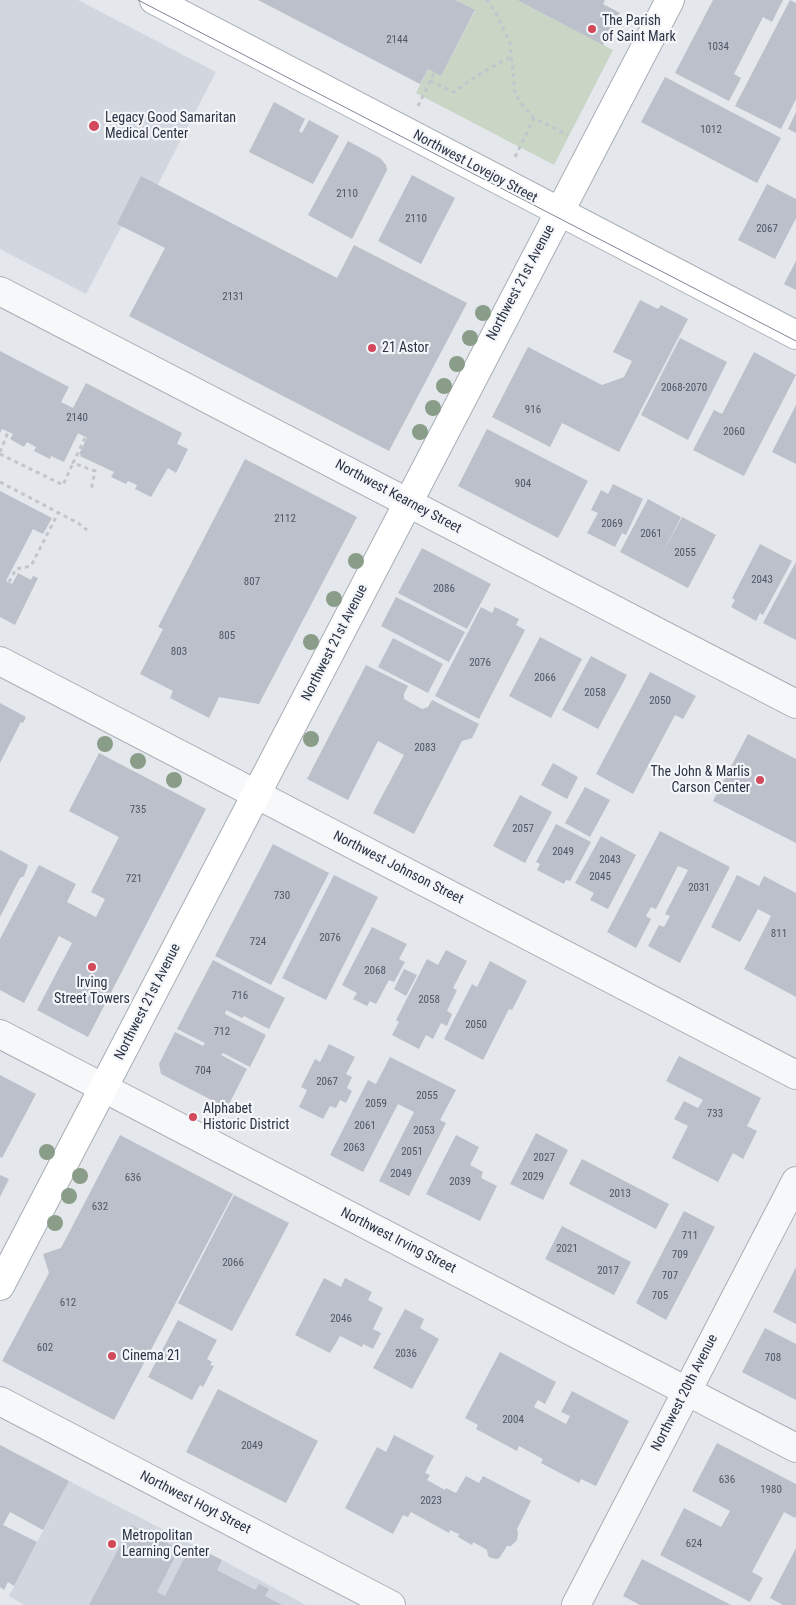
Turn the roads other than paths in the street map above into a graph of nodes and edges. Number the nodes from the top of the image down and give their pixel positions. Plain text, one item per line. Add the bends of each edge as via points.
1 (154, 0) edge
2 (670, 0) edge
3 (559, 211) junction
4 (0, 291) edge
5 (796, 335) edge
6 (408, 502) junction
7 (0, 661) edge
8 (796, 704) edge
9 (256, 794) junction
10 (0, 1034) edge
11 (796, 1075) edge
12 (104, 1088) junction
13 (796, 1181) edge
14 (0, 1286) edge
15 (686, 1391) junction
16 (0, 1401) edge
17 (796, 1448) edge
18 (391, 1605) edge
19 (576, 1605) edge

1 - 3 street, Northwest Lovejoy Street
2 - 3 street, Northwest 21st Avenue
3 - 5 street, Northwest Lovejoy Street
3 - 6 street, Northwest 21st Avenue
4 - 6 street, Northwest Kearney Street
6 - 8 street, Northwest Kearney Street
6 - 9 street, Northwest 21st Avenue
7 - 9 street, Northwest Johnson Street
9 - 11 street, Northwest Johnson Street
9 - 12 street, Northwest 21st Avenue
10 - 12 street, Northwest Irving Street
12 - 14 street, Northwest 21st Avenue
12 - 15 street, Northwest Irving Street
13 - 15 street, Northwest 20th Avenue
15 - 17 street, Northwest Irving Street
15 - 19 street, Northwest 20th Avenue
16 - 18 street, Northwest Hoyt Street

